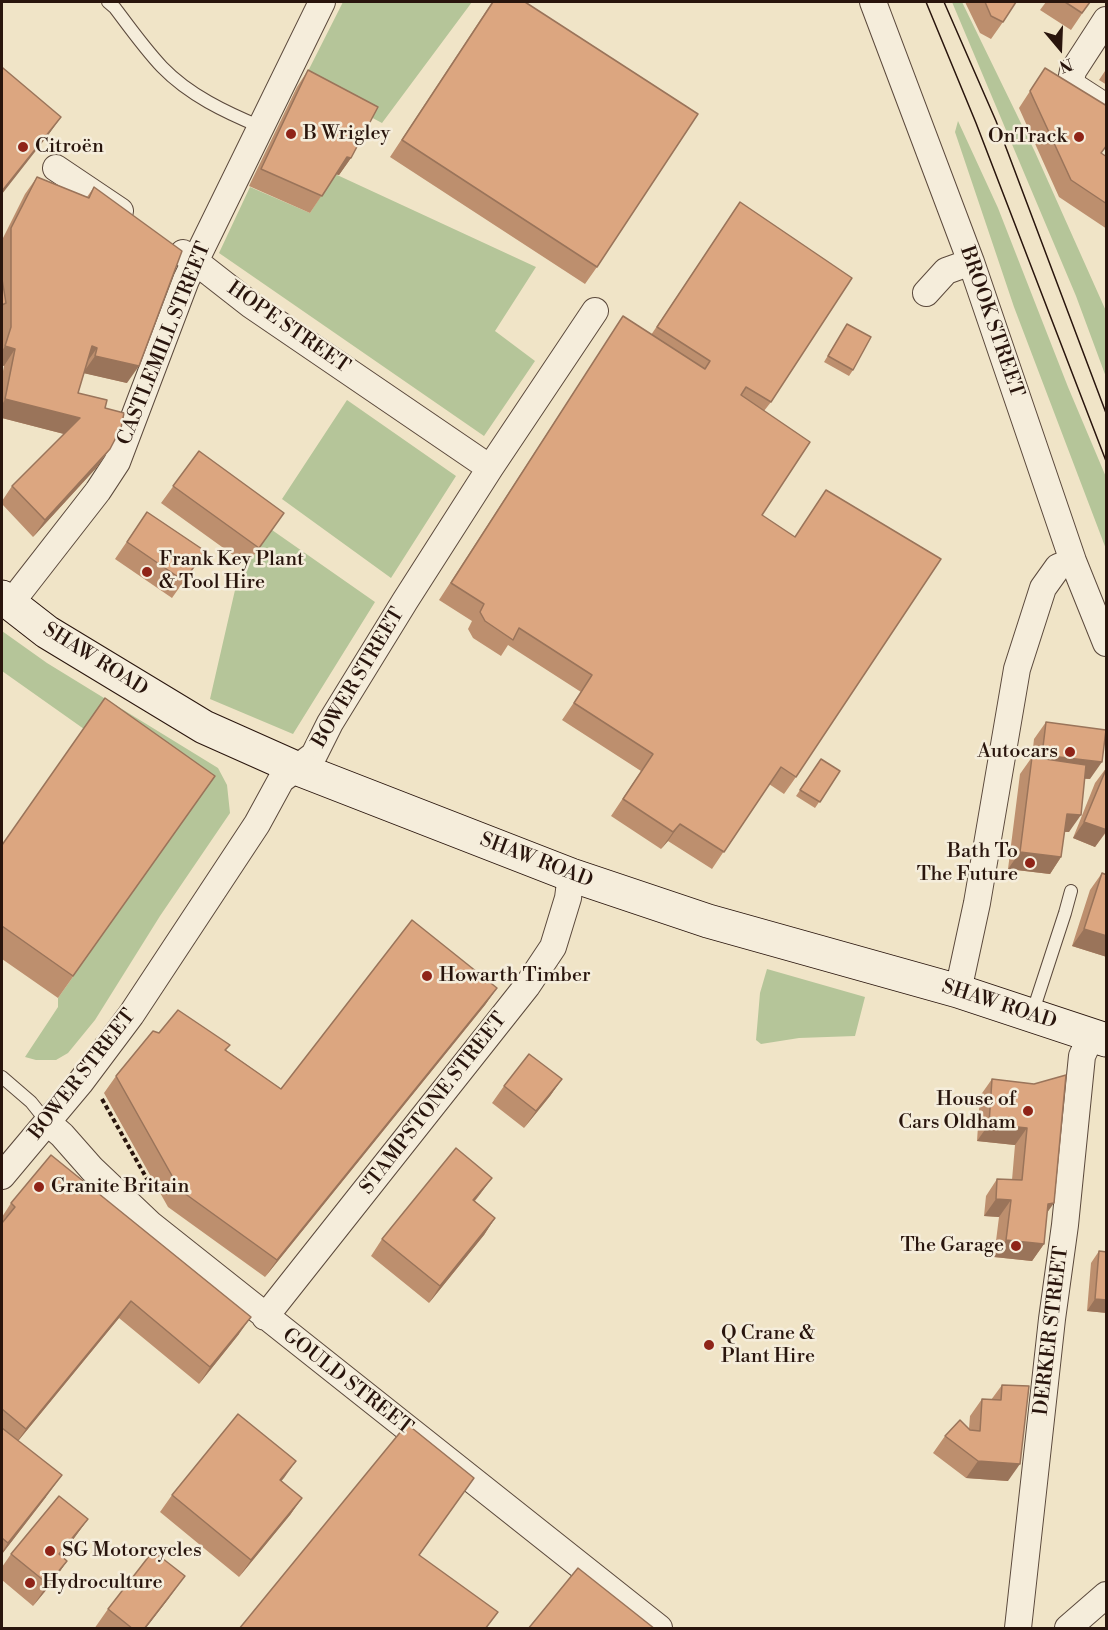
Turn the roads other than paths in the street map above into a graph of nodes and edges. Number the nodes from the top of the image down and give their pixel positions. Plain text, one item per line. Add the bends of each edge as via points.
1 (108, 2) edge
2 (322, 2) edge
3 (873, 2) edge
4 (1107, 20) edge
5 (1107, 107) edge
6 (261, 127) junction
7 (56, 168) dead end
8 (196, 262) junction
9 (970, 262) junction
10 (926, 293) dead end
11 (595, 311) dead end
12 (490, 468) junction
13 (1073, 561) junction
14 (6, 601) edge
15 (1107, 643) edge
16 (296, 768) junction
17 (572, 875) junction
18 (1071, 891) dead end
19 (958, 991) junction
20 (1032, 1016) junction
21 (1099, 1037) edge
22 (2, 1077) edge
23 (48, 1122) junction
24 (2, 1176) edge
25 (265, 1317) junction
26 (1107, 1595) edge
27 (659, 1629) edge
28 (1018, 1629) edge
29 (1068, 1629) edge

1 - 6 lane via 163,68 195,95 231,116
2 - 6 street, CASTLEMILL STREET
3 - 9 street, BROOK STREET
4 - 5 street via 1073,71 1071,81
6 - 8 street, CASTLEMILL STREET
7 - 8 street, HOPE STREET
8 - 12 street, HOPE STREET via 251,305
8 - 14 street, CASTLEMILL STREET via 117,462 92,499
9 - 10 street via 946,271
9 - 13 street, BROOK STREET
11 - 12 street, BOWER STREET
12 - 16 street, BOWER STREET via 314,754
13 - 15 street, BROOK STREET
13 - 19 street via 1058,567 1043,588 1017,669
14 - 16 main road, SHAW ROAD via 47,632 204,727
16 - 17 main road, SHAW ROAD
16 - 23 street, BOWER STREET via 281,780 257,824 131,1015
17 - 19 main road, SHAW ROAD via 708,921
17 - 25 street, STAMPSTONE STREET via 553,947 527,986
18 - 20 lane
19 - 20 main road, SHAW ROAD
20 - 21 main road, SHAW ROAD
21 - 28 street, DERKER STREET via 1082,1056
22 - 23 lane
23 - 24 street, BOWER STREET
23 - 25 street, GOULD STREET via 150,1224
25 - 27 street, GOULD STREET
26 - 29 street

